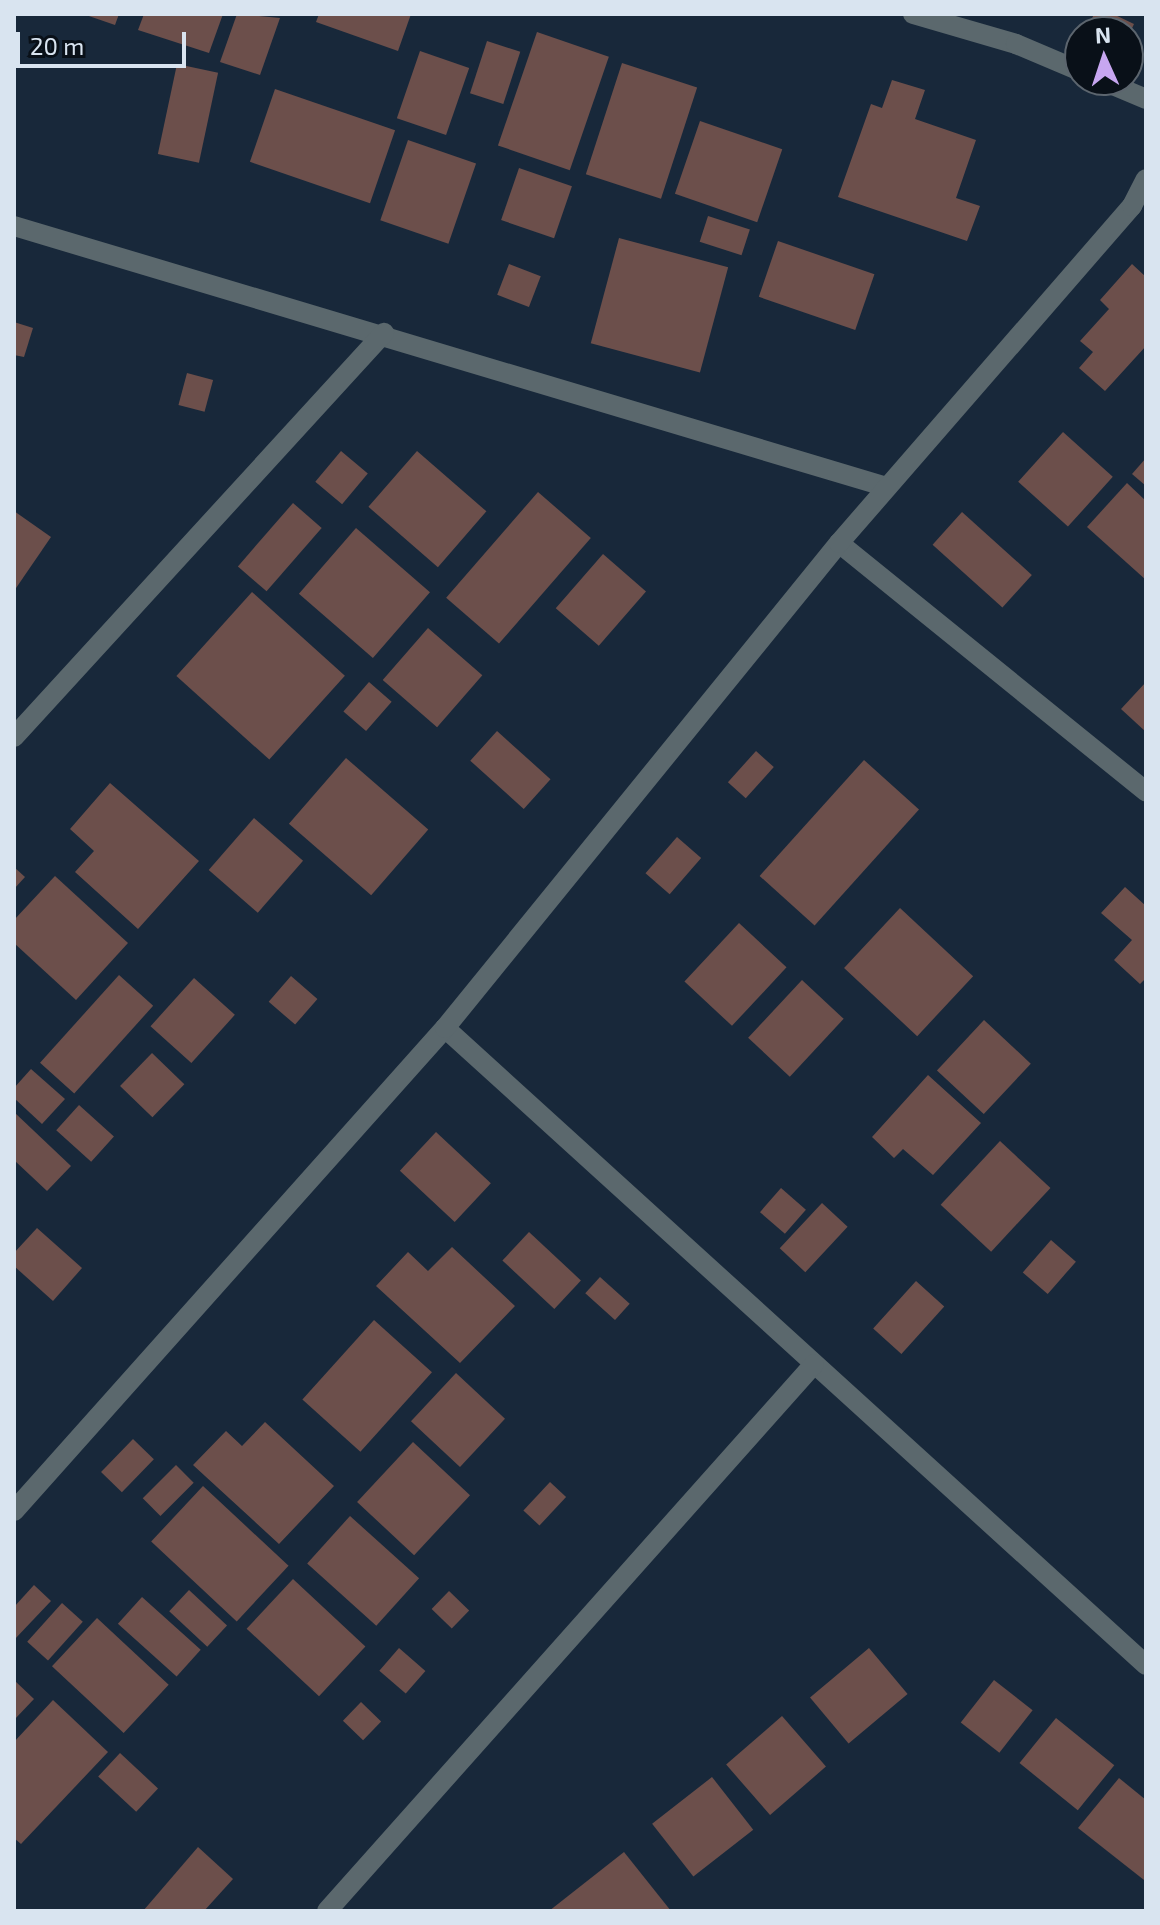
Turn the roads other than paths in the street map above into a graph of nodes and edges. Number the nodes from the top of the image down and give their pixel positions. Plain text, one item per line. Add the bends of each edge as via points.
1 (913, 14) edge
2 (1064, 64) edge
3 (1146, 179) edge
4 (1139, 212) edge
5 (14, 226) edge
6 (384, 333) junction
7 (887, 487) junction
8 (839, 543) junction
9 (17, 729) edge
10 (1146, 792) edge
11 (445, 1028) junction
12 (814, 1364) junction
13 (14, 1511) edge
14 (1146, 1665) edge
15 (327, 1911) edge

1 - 2 street via 1016,44
3 - 4 street
4 - 7 street
5 - 6 street
6 - 7 street
6 - 9 street
7 - 8 street
8 - 10 street
8 - 11 street
11 - 12 street
11 - 13 street
12 - 14 street
12 - 15 street

